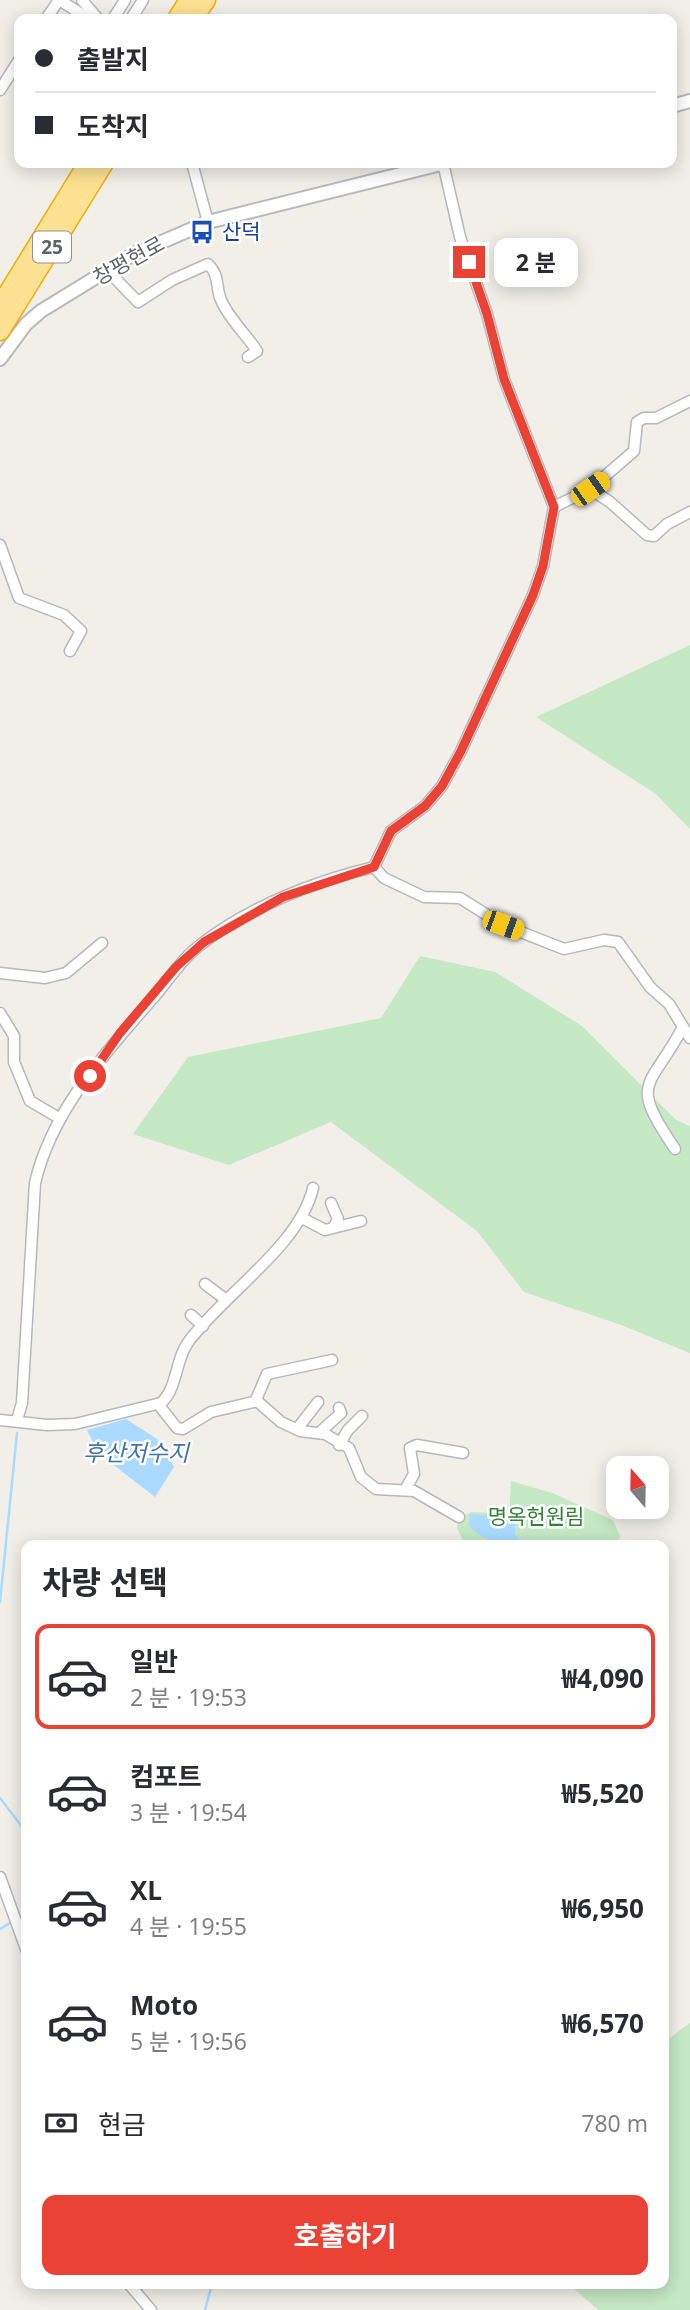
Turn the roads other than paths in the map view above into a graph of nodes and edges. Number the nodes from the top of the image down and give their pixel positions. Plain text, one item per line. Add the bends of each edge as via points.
1 (59, 0) edge
2 (82, 0) edge
3 (82, 14) edge
4 (94, 14) edge
5 (14, 68) edge
6 (0, 90) edge
7 (85, 168) edge
8 (101, 168) edge
9 (193, 168) edge
10 (424, 168) edge
11 (445, 168) edge
12 (208, 222) junction
13 (107, 271) junction
14 (0, 306) edge
15 (0, 331) edge
16 (248, 358) dead end
17 (0, 359) edge
18 (690, 401) edge
19 (590, 489) junction
20 (554, 507) junction
21 (690, 512) edge
22 (0, 545) edge
23 (70, 651) dead end
24 (374, 867) junction
25 (102, 943) dead end
26 (0, 973) edge
27 (0, 1013) edge
28 (683, 1027) junction
29 (690, 1038) edge
30 (60, 1118) junction
31 (675, 1149) dead end
32 (313, 1188) dead end
33 (331, 1203) dead end
34 (302, 1218) junction
35 (360, 1221) dead end
36 (334, 1227) junction
37 (205, 1284) dead end
38 (225, 1299) junction
39 (191, 1315) dead end
40 (203, 1326) junction
41 (332, 1360) dead end
42 (255, 1402) junction
43 (318, 1402) dead end
44 (158, 1404) junction
45 (339, 1408) dead end
46 (362, 1416) dead end
47 (0, 1420) edge
48 (17, 1420) junction
49 (297, 1429) junction
50 (319, 1433) junction
51 (340, 1445) junction
52 (463, 1453) dead end
53 (405, 1490) junction
54 (459, 1517) dead end
55 (0, 1877) edge
56 (21, 1935) edge
57 (133, 2289) edge
58 (150, 2310) edge

1 - 3 street
2 - 4 street
5 - 6 street
7 - 14 highway, 25
8 - 15 highway, 25
9 - 12 street
10 - 12 main road, 창평현로
11 - 20 street via 460,237 504,379
12 - 13 main road, 창평현로
13 - 16 street via 138,302 208,264 217,273 228,314 257,351
13 - 17 main road, 창평현로 via 41,311
18 - 19 street via 637,422 634,452
19 - 20 street
19 - 21 street via 653,537
20 - 24 street via 533,595 461,751 425,806 391,831
22 - 23 street via 19,598 64,615 81,631
24 - 28 street via 384,878 424,897 460,898 503,925 564,949 604,940 618,942
24 - 30 street via 283,897 204,942 176,967 120,1033
25 - 26 street via 66,973 44,978
27 - 30 street via 14,1035 14,1062 30,1101
28 - 29 street
28 - 31 street via 650,1078 646,1097
30 - 48 street via 43,1149 35,1183 22,1403
32 - 34 street
33 - 36 street via 338,1219
34 - 36 street via 325,1230
34 - 38 street
35 - 36 street
37 - 38 street
38 - 40 street
39 - 40 street
40 - 44 street via 188,1342 176,1367 170,1395
41 - 42 street via 267,1374
42 - 44 street via 211,1412 183,1429
42 - 49 street
43 - 49 street
44 - 48 street via 75,1424
45 - 50 street via 341,1413
46 - 51 street
47 - 48 street
49 - 50 street
50 - 51 street
51 - 53 street via 354,1455 360,1477 367,1483 376,1489
52 - 53 street via 417,1445 410,1448 414,1474
53 - 54 street
55 - 56 street
57 - 58 street

